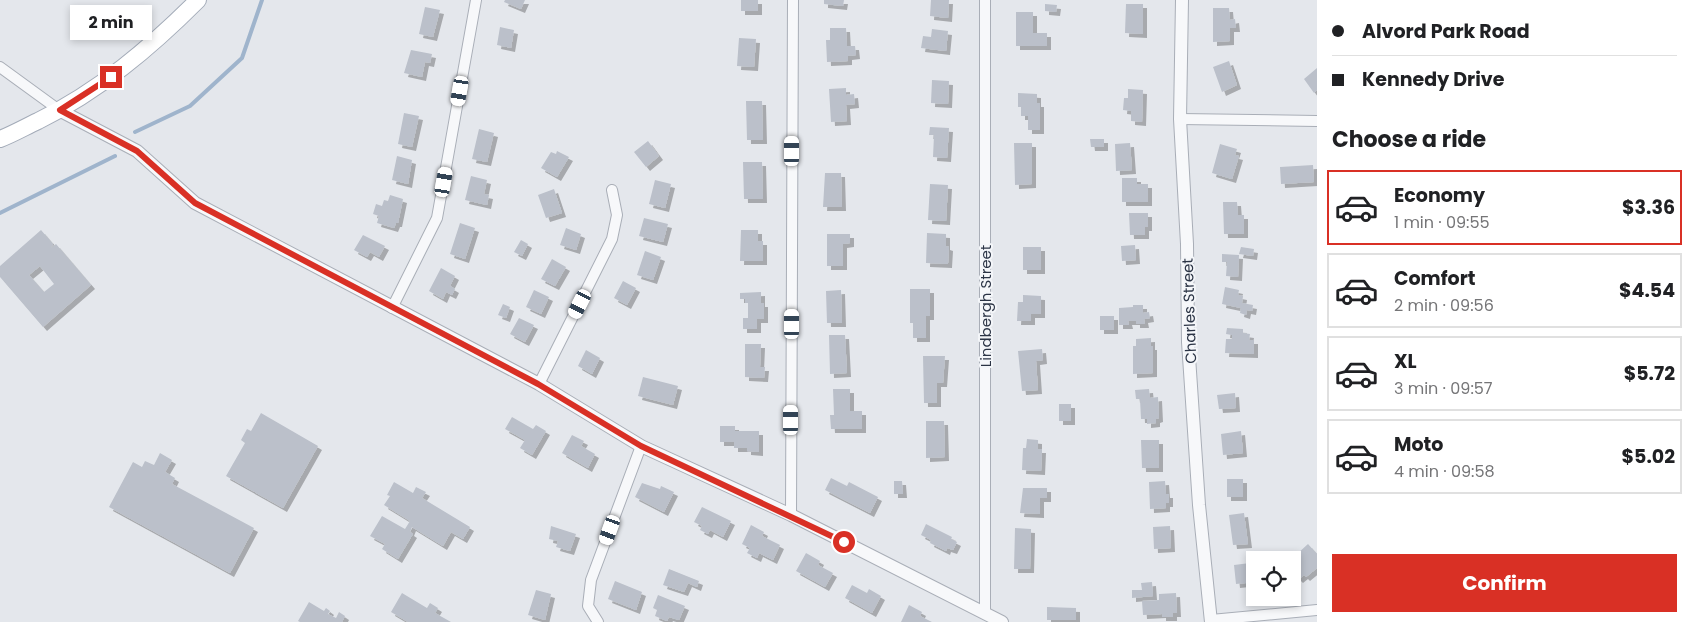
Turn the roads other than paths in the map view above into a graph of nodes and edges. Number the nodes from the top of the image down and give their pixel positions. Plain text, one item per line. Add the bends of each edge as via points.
1 (198, 0) edge
2 (476, 0) edge
3 (793, 0) edge
4 (985, 0) edge
5 (1182, 0) edge
6 (0, 66) edge
7 (60, 110) junction
8 (1180, 119) junction
9 (1317, 121) edge
10 (0, 139) edge
11 (612, 190) dead end
12 (392, 308) junction
13 (538, 384) junction
14 (641, 446) junction
15 (791, 516) junction
16 (1317, 610) edge
17 (985, 613) junction
18 (1211, 621) edge
19 (598, 622) edge
20 (1002, 622) edge

1 - 7 main road via 135,59
2 - 12 street via 437,218
3 - 15 street
4 - 17 street, Lindbergh Street
5 - 8 street, Charles Street
6 - 7 street
7 - 10 main road
7 - 12 street via 137,151 195,203
8 - 9 street
8 - 18 street, Charles Street via 1198,505
11 - 13 street via 617,215 612,239
12 - 13 street
13 - 14 street
14 - 15 street
14 - 19 street via 591,580 588,606
15 - 17 street
16 - 18 street
17 - 20 street

